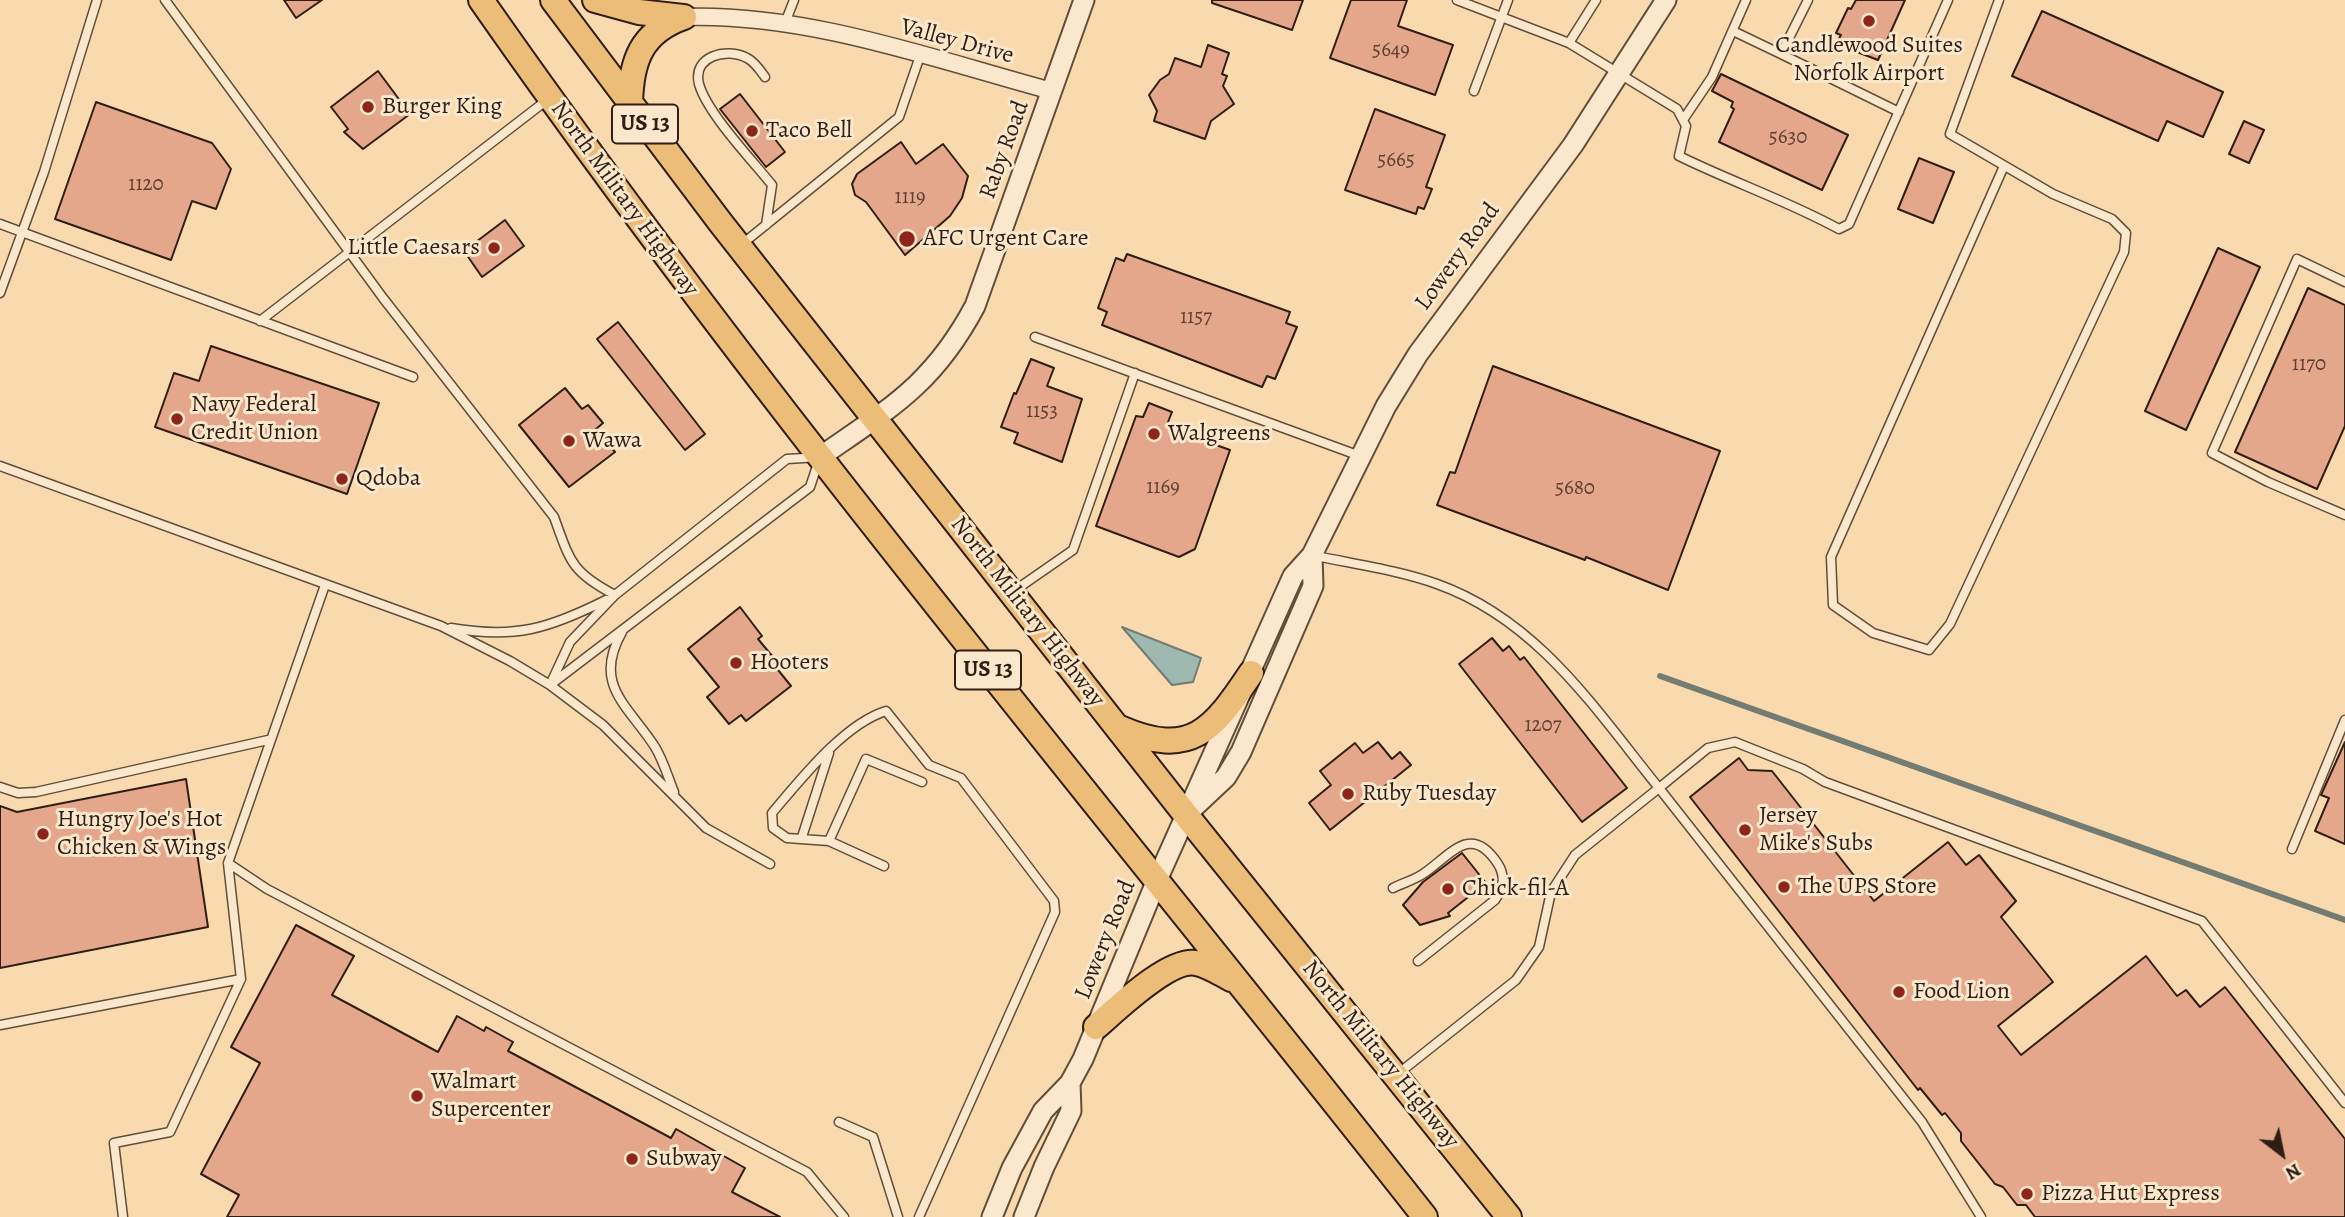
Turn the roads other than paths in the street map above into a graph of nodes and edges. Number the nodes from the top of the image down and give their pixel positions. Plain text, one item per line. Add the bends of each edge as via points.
1 (97, 0) edge
2 (165, 0) edge
3 (481, 0) edge
4 (554, 0) edge
5 (595, 0) edge
6 (794, 0) edge
7 (1084, 0) edge
8 (1457, 0) edge
9 (1508, 0) edge
10 (1597, 0) edge
11 (1666, 0) edge
12 (1746, 0) edge
13 (1808, 0) edge
14 (1948, 0) edge
15 (1999, 0) edge
16 (1502, 16) junction
17 (684, 17) junction
18 (785, 23) junction
19 (1733, 31) junction
20 (1569, 43) junction
21 (1782, 54) junction
22 (920, 56) junction
23 (1621, 74) junction
24 (765, 77) dead end
25 (1052, 91) junction
26 (1474, 91) dead end
27 (549, 98) junction
28 (630, 104) junction
29 (1899, 112) junction
30 (1683, 120) junction
31 (2004, 166) junction
32 (0, 224) edge
33 (766, 225) junction
34 (24, 231) junction
35 (739, 247) junction
36 (348, 251) junction
37 (2345, 282) edge
38 (0, 293) edge
39 (260, 321) junction
40 (1035, 337) dead end
41 (1135, 373) junction
42 (413, 377) dead end
43 (875, 418) junction
44 (1360, 456) junction
45 (820, 457) junction
46 (0, 466) edge
47 (2344, 512) edge
48 (1312, 555) junction
49 (325, 584) junction
50 (1012, 593) junction
51 (615, 595) junction
52 (441, 626) junction
53 (626, 626) junction
54 (1251, 673) junction
55 (550, 685) junction
56 (2345, 720) edge
57 (1117, 727) junction
58 (268, 740) junction
59 (829, 751) junction
60 (922, 782) dead end
61 (0, 787) edge
62 (1659, 788) junction
63 (675, 794) junction
64 (1186, 815) junction
65 (802, 837) junction
66 (829, 841) junction
67 (2292, 849) dead end
68 (228, 863) junction
69 (770, 863) dead end
70 (884, 866) dead end
71 (1157, 880) junction
72 (1393, 888) dead end
73 (1418, 961) dead end
74 (241, 979) junction
75 (1238, 982) junction
76 (0, 1025) edge
77 (1096, 1027) junction
78 (1397, 1075) junction
79 (1070, 1083) junction
80 (2345, 1103) edge
81 (839, 1122) dead end
82 (123, 1217) edge
83 (844, 1217) edge
84 (898, 1217) edge
85 (919, 1217) edge
86 (992, 1217) edge
87 (1024, 1217) edge
88 (1425, 1217) edge
89 (1509, 1217) edge
90 (1981, 1217) edge

1 - 34 lane
2 - 36 lane
3 - 27 main road, North Military Highway / US 13
4 - 28 main road, North Military Highway / US 13
5 - 17 main road via 639,12
6 - 18 lane
7 - 25 street, Raby Road
8 - 16 lane
9 - 16 lane
10 - 20 lane
11 - 23 street, Lowery Road
12 - 19 lane
13 - 21 lane
14 - 29 lane
15 - 31 lane via 1950,134
16 - 20 lane
16 - 26 lane
17 - 18 street, Valley Drive
17 - 28 main road via 667,23 641,47
18 - 22 street, Valley Drive
19 - 21 lane
19 - 30 lane via 1712,77
20 - 23 lane
21 - 29 lane
22 - 25 street, Valley Drive
22 - 33 lane via 899,117
23 - 30 lane via 1677,109
23 - 44 street, Lowery Road via 1418,354
24 - 33 lane via 744,56 727,53 713,54 701,65 698,80 709,105 772,185
25 - 43 street, Raby Road via 975,306 957,341 922,383
27 - 36 lane
27 - 45 main road, North Military Highway / US 13
28 - 35 main road, North Military Highway / US 13
29 - 30 lane via 1849,224 1839,229 1806,210 1679,156 1686,126
31 - 31 lane via 2053,194 2112,219 2126,233 2124,253 1950,624 1929,650 1873,634 1833,605 1831,556
32 - 34 lane
33 - 35 lane
34 - 38 lane
34 - 39 lane
35 - 43 main road, North Military Highway / US 13
36 - 39 lane
36 - 51 lane via 554,517 565,554 589,582
37 - 47 lane via 2297,259 2212,453 2268,482
39 - 42 lane
40 - 41 lane
41 - 44 lane
41 - 50 lane via 1073,551
43 - 45 street, Raby Road
43 - 50 main road, North Military Highway / US 13
44 - 48 street, Lowery Road
45 - 51 lane via 787,459
45 - 53 lane via 810,487
45 - 71 main road, North Military Highway / US 13
46 - 49 lane
48 - 54 street, Lowery Road via 1293,576
48 - 62 lane via 1436,584 1504,618 1561,667
48 - 64 street, Lowery Road via 1313,586 1241,752 1226,778
49 - 52 lane
49 - 58 lane
50 - 57 main road, North Military Highway / US 13
51 - 52 lane via 578,614 523,632 490,635
51 - 55 lane via 570,642
52 - 55 lane
53 - 55 lane
53 - 63 lane via 612,649 613,687 656,748
54 - 57 main road via 1222,713 1184,741 1142,738
54 - 64 street, Lowery Road
55 - 63 lane via 603,725
56 - 67 lane
57 - 64 main road, North Military Highway / US 13
58 - 61 lane via 36,792
58 - 68 lane
59 - 65 lane
59 - 65 lane via 772,813 773,828 787,838
59 - 85 lane via 867,717 886,711 929,765 961,778 1054,901 1055,912
60 - 66 lane via 866,759
62 - 78 lane via 1575,855 1551,892 1539,947 1516,981
62 - 80 lane via 1708,748 1735,742 1825,782 2202,920
62 - 90 lane via 1922,1122
63 - 69 lane via 706,828
64 - 71 street, Lowery Road
64 - 78 main road, North Military Highway / US 13
65 - 66 lane
66 - 70 lane
68 - 74 lane
68 - 83 lane via 267,889 807,1172
71 - 75 main road, North Military Highway / US 13
71 - 77 street, Lowery Road
72 - 73 lane via 1421,875 1459,846 1474,843 1485,849 1502,874 1502,890 1496,900
74 - 76 lane
74 - 82 lane via 170,1132 114,1143
75 - 77 main road via 1196,963 1180,963 1140,989
75 - 88 main road, North Military Highway / US 13
77 - 79 street, Lowery Road
78 - 89 main road, North Military Highway / US 13
79 - 86 street, Lowery Road via 1043,1111
79 - 87 street, Lowery Road via 1071,1111
81 - 84 lane via 873,1136

